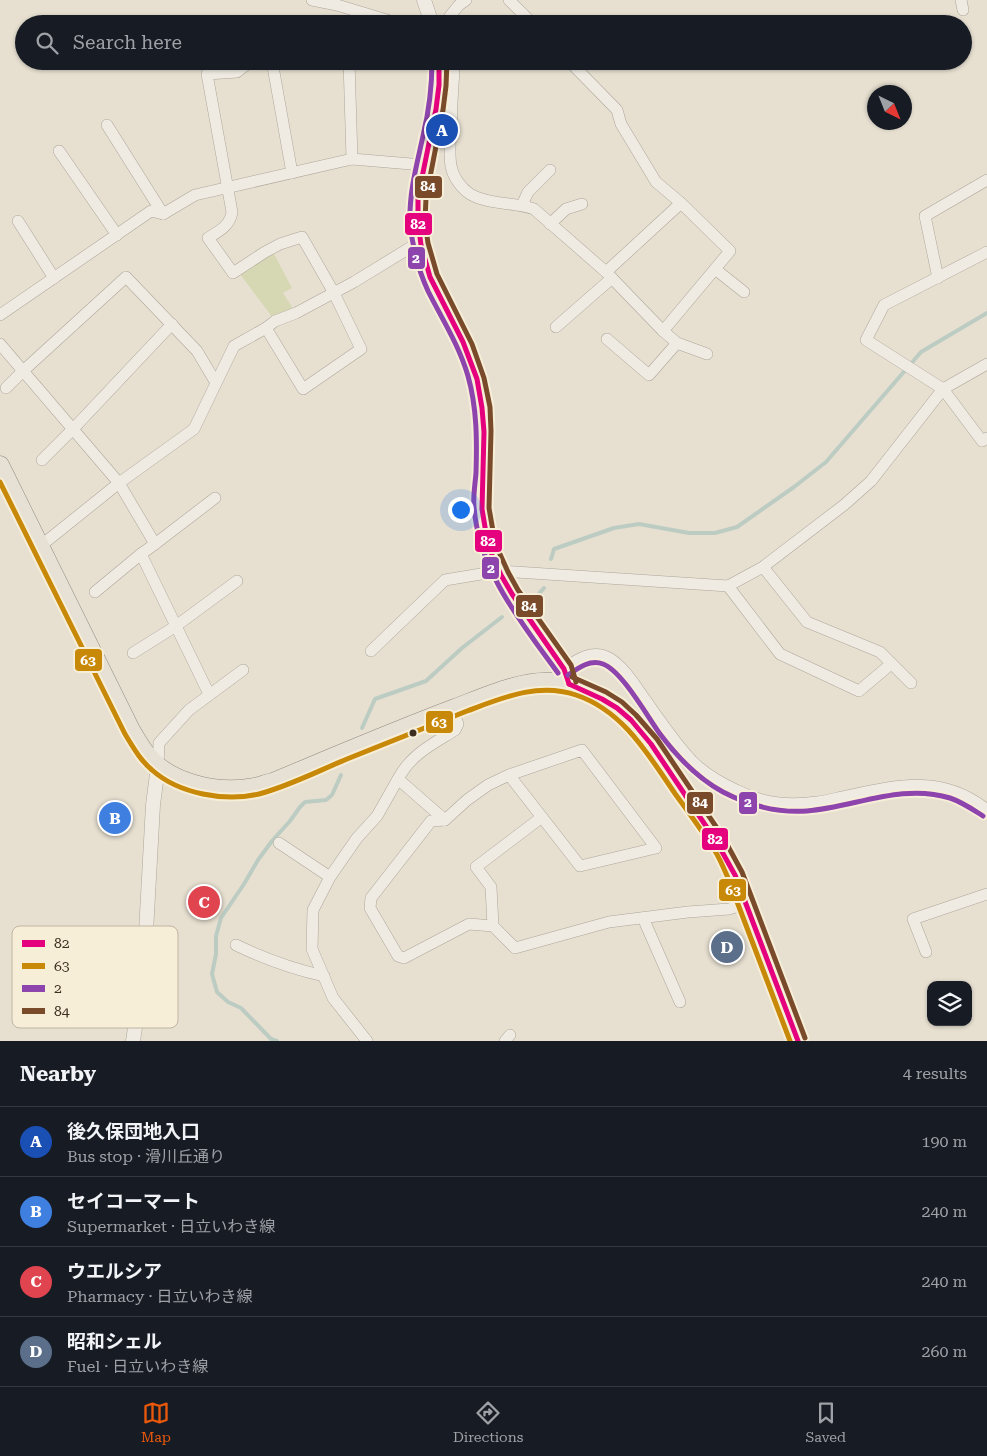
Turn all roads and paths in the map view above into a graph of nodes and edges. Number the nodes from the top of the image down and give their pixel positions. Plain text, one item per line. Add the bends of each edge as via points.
1 (312, 0) edge
2 (424, 0) edge
3 (466, 0) edge
4 (509, 0) edge
5 (370, 15) edge
6 (429, 15) edge
7 (451, 15) edge
8 (524, 15) edge
9 (240, 70) edge
10 (274, 70) edge
11 (349, 70) edge
12 (444, 70) edge
13 (578, 70) edge
14 (108, 125) dead end
15 (59, 151) dead end
16 (352, 159) junction
17 (423, 165) junction
18 (550, 170) dead end
19 (292, 173) junction
20 (987, 180) edge
21 (229, 188) junction
22 (582, 204) dead end
23 (681, 204) junction
24 (522, 205) junction
25 (163, 214) junction
26 (18, 221) dead end
27 (550, 224) junction
28 (117, 235) junction
29 (421, 241) junction
30 (987, 252) edge
31 (715, 268) junction
32 (609, 275) junction
33 (54, 278) junction
34 (938, 278) junction
35 (744, 292) dead end
36 (334, 293) junction
37 (0, 315) edge
38 (172, 324) junction
39 (556, 327) dead end
40 (266, 328) junction
41 (663, 331) junction
42 (608, 340) dead end
43 (677, 343) junction
44 (0, 344) edge
45 (706, 354) dead end
46 (987, 364) edge
47 (23, 371) junction
48 (216, 383) junction
49 (6, 388) dead end
50 (943, 389) junction
51 (73, 429) junction
52 (987, 438) edge
53 (42, 460) dead end
54 (0, 465) edge
55 (119, 483) junction
56 (215, 498) dead end
57 (40, 544) junction
58 (155, 544) junction
59 (141, 554) junction
60 (763, 567) junction
61 (499, 571) junction
62 (237, 582) dead end
63 (728, 586) junction
64 (95, 592) dead end
65 (176, 626) junction
66 (371, 651) dead end
67 (133, 653) dead end
68 (891, 664) junction
69 (243, 670) dead end
70 (566, 676) junction
71 (911, 683) dead end
72 (209, 694) junction
73 (452, 709) junction
74 (158, 766) junction
75 (509, 775) junction
76 (398, 779) junction
77 (987, 810) edge
78 (542, 817) junction
79 (445, 820) junction
80 (279, 843) dead end
81 (330, 877) junction
82 (987, 894) edge
83 (746, 904) junction
84 (643, 918) junction
85 (146, 926) edge
86 (493, 926) junction
87 (236, 945) dead end
88 (926, 952) dead end
89 (324, 976) junction
90 (680, 1002) dead end
91 (135, 1028) edge
92 (133, 1041) edge
93 (367, 1041) edge
94 (798, 1041) edge

1 - 5 street
2 - 6 street
3 - 7 street
4 - 8 street
9 - 21 street via 207,74
10 - 19 street
11 - 16 street
12 - 17 street
12 - 24 street via 451,167 457,181 470,194 504,204
13 - 23 street via 617,110 621,124 656,182
14 - 25 street
15 - 28 street
16 - 17 street
16 - 19 street
17 - 29 street via 418,221
18 - 24 street via 528,192
19 - 21 street
20 - 34 street via 925,216
21 - 25 street via 195,195
21 - 36 street via 231,219 208,238 233,273 273,248 302,236
22 - 27 street via 566,209
23 - 31 street via 730,251
23 - 32 street
24 - 27 street via 534,210
25 - 28 street via 151,211
26 - 33 street
27 - 32 street
28 - 33 street
29 - 36 street
29 - 61 street via 427,267 463,342 478,385 484,433 482,508 490,550
30 - 34 street
31 - 35 street
31 - 41 street
32 - 39 street
32 - 41 street
33 - 37 street
34 - 50 street via 884,305 866,340
36 - 40 street
36 - 40 street via 361,349 303,389
38 - 47 street via 126,276
38 - 48 street via 197,351
38 - 51 street
40 - 48 street via 234,346
41 - 43 street
42 - 43 street via 649,376
43 - 45 street
44 - 47 street
46 - 50 street
47 - 49 street
47 - 51 street
48 - 55 street via 194,429
50 - 52 street via 982,441
50 - 60 street via 872,481
51 - 53 street
51 - 55 street
54 - 57 main road
55 - 57 street
55 - 58 street
56 - 58 street
57 - 74 main road via 131,730
58 - 59 street
59 - 64 street
59 - 65 street
60 - 63 street
60 - 68 street via 807,622 880,652
61 - 63 street
61 - 66 street via 445,580
61 - 70 street
62 - 65 street
63 - 68 street via 780,654 859,690
65 - 67 street
65 - 72 street
68 - 71 street
69 - 72 street
70 - 73 main road via 551,682 500,691
70 - 77 street via 577,659 589,655 608,658 628,676 692,762 738,792 762,800 785,804 818,802 909,784 939,786 963,794
70 - 83 main road via 609,702 643,734 722,848
72 - 74 street via 189,710 159,743
73 - 74 main road via 254,787 212,788 184,780
73 - 76 street via 458,724 455,730 413,757
74 - 85 street
75 - 78 street
75 - 78 street via 582,750 656,848 580,866
75 - 79 street via 488,785
76 - 79 street
76 - 81 street via 377,816
78 - 86 street via 476,867 491,887
79 - 86 street via 431,821 371,898 370,908 398,956 404,958 469,924
80 - 81 street
81 - 89 street via 313,910 312,949
82 - 88 street via 913,919
83 - 84 street via 729,909
83 - 94 main road
84 - 86 street via 609,922 515,948
84 - 90 street
87 - 89 street via 260,957
89 - 93 street via 333,998
91 - 92 street

